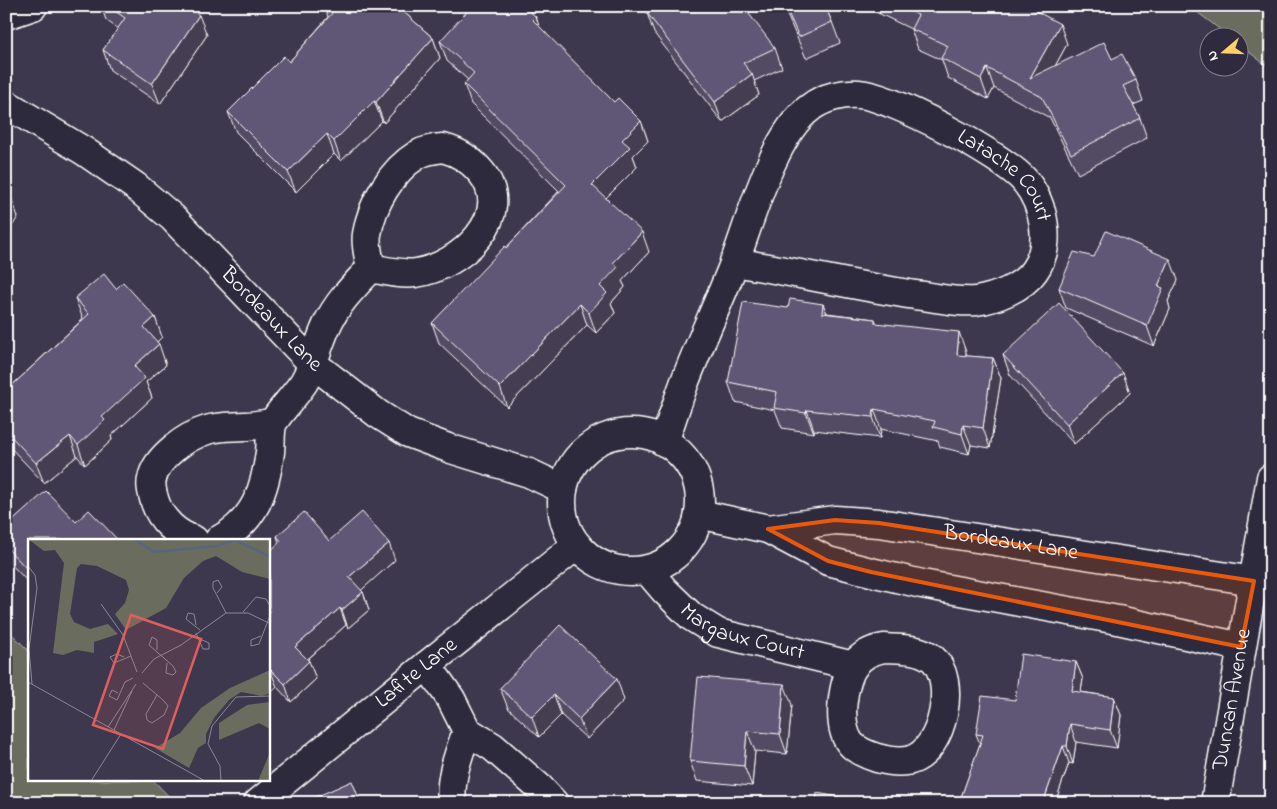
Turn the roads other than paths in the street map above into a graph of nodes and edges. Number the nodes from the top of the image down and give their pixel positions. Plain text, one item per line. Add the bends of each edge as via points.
1 (33, 6) edge
2 (6, 15) edge
3 (6, 104) edge
4 (734, 262) junction
5 (371, 268) junction
6 (312, 363) junction
7 (272, 423) junction
8 (664, 442) junction
9 (1270, 487) edge
10 (564, 489) junction
11 (699, 514) junction
12 (768, 529) junction
13 (191, 539) edge
14 (221, 539) edge
15 (577, 545) junction
16 (647, 570) junction
17 (1254, 581) junction
18 (1242, 647) junction
19 (426, 664) junction
20 (854, 666) junction
21 (467, 731) junction
22 (258, 803) edge
23 (452, 803) edge
24 (554, 803) edge
25 (1215, 803) edge

1 - 2 street
3 - 6 street, Bordeaux Lane via 84,151 135,186 173,218
4 - 4 street, Latache Court via 888,291 975,301 1021,284 1035,270 1042,253 1042,214 1024,179 986,151 875,97 842,95 810,107 783,139
4 - 8 street, Latache Court
5 - 5 street via 415,273 450,262 473,242 488,223 492,210 488,181 476,167 452,150 443,148 418,154 381,193 372,214 367,235
5 - 6 street via 346,294 327,324
6 - 7 street via 305,380
6 - 10 street, Bordeaux Lane via 408,433 529,473
7 - 13 street via 208,429 189,437 159,464 151,480 158,510 172,527
7 - 14 street via 270,451 260,496 248,517 233,533
8 - 10 street via 646,435 622,434 606,438 586,450 571,468
8 - 11 street via 680,453 692,469 700,494
9 - 17 street, Duncan Avenue
10 - 15 street via 563,510 568,531
11 - 12 street, Bordeaux Lane
11 - 16 street via 693,534 681,551
12 - 17 street, Bordeaux Lane via 835,520 879,523
12 - 18 street, Bordeaux Lane via 828,561 870,572
15 - 16 street via 592,560 613,569 626,572
15 - 19 street, Lafite Lane
16 - 20 street, Margaux Court via 692,617 718,633
17 - 18 street, Duncan Avenue
18 - 25 street, Duncan Avenue
19 - 21 street via 451,699
19 - 22 street, Lafite Lane
20 - 20 street via 843,694 842,718 850,743 870,756 885,760 902,762 924,753 938,733 945,704 940,668 933,658 914,650 884,648 861,657
21 - 23 street via 452,785
21 - 24 street via 493,747

